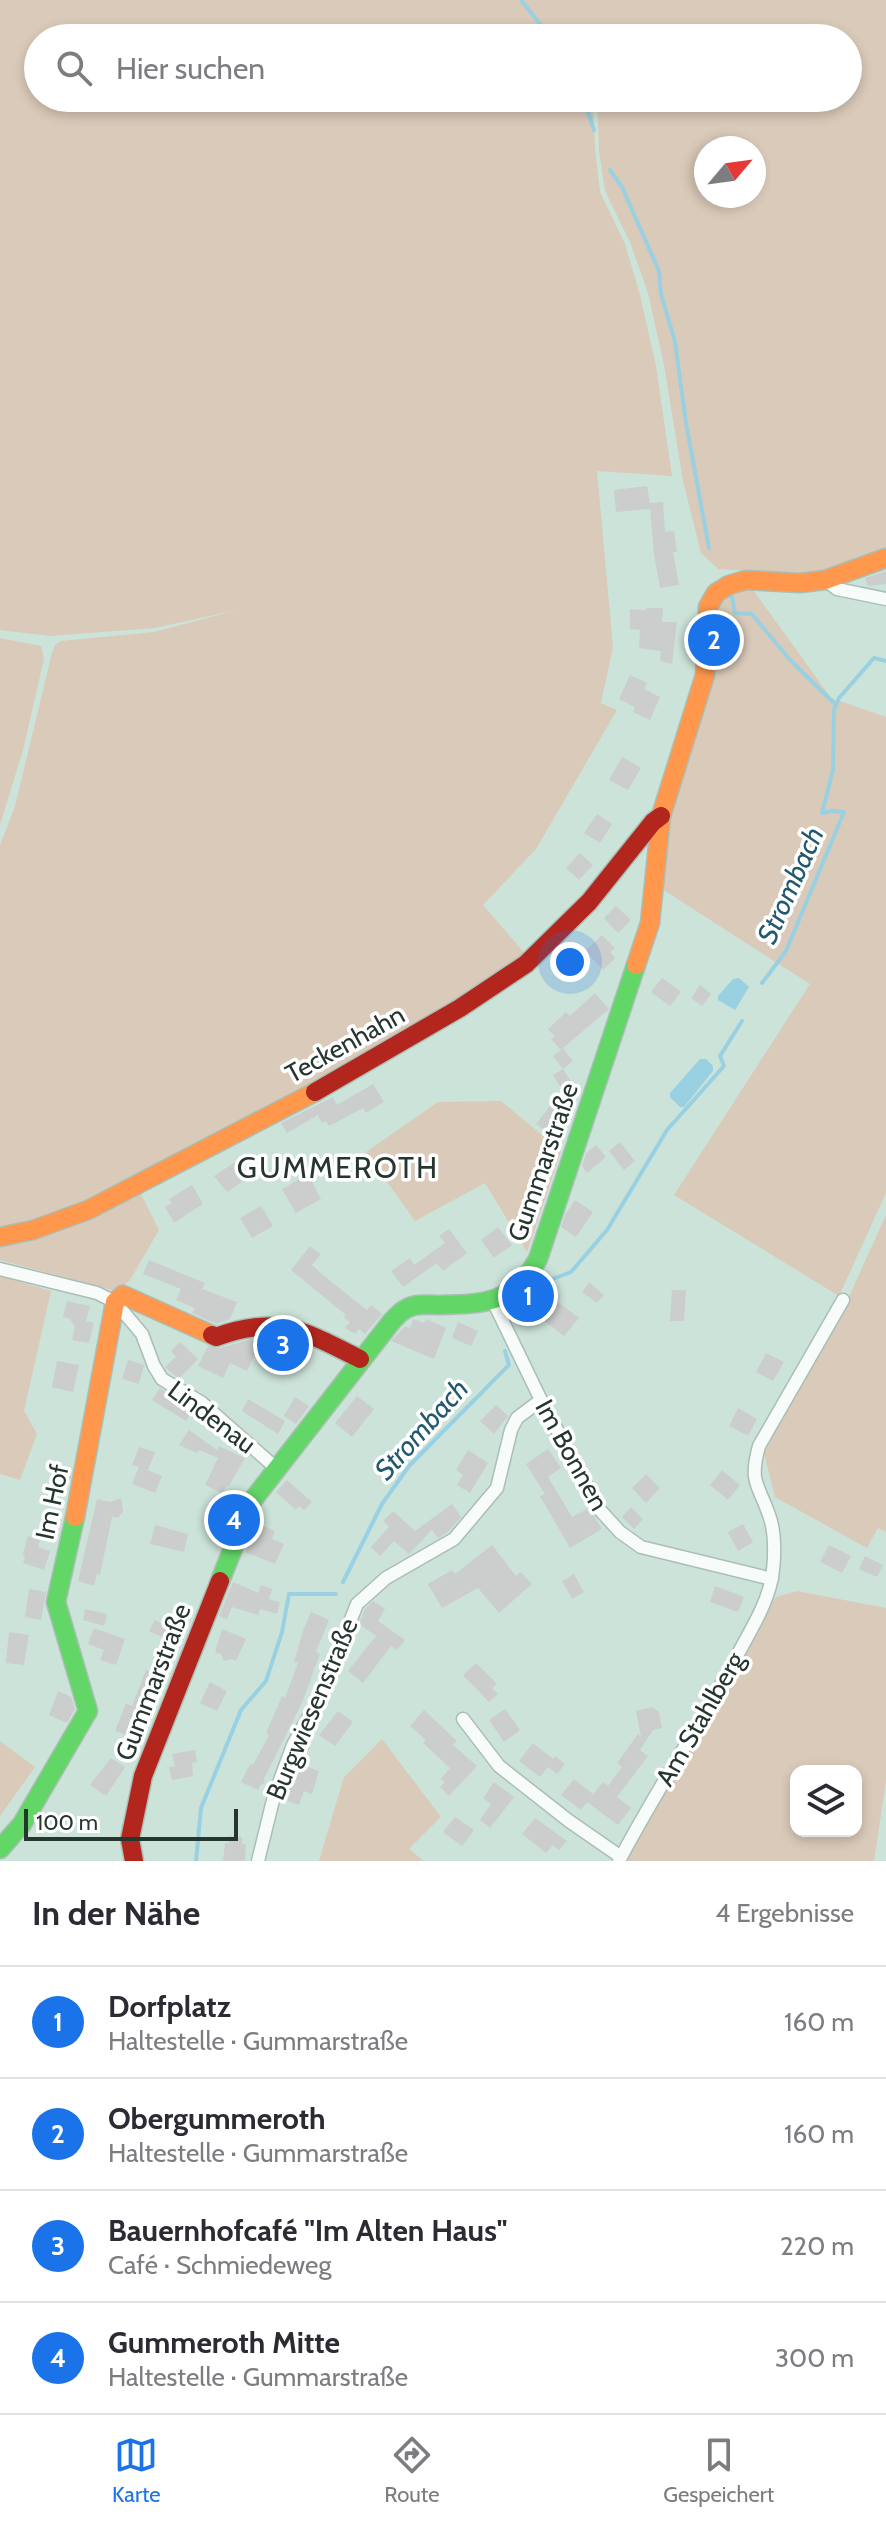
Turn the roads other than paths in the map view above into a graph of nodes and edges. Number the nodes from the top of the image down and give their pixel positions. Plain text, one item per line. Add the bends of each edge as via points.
1 (886, 558) edge
2 (825, 580) junction
3 (886, 599) edge
4 (661, 816) junction
5 (0, 1237) edge
6 (0, 1269) edge
7 (843, 1300) dead end
8 (493, 1301) junction
9 (115, 1302) junction
10 (360, 1359) junction
11 (541, 1400) junction
12 (276, 1468) junction
13 (772, 1579) junction
14 (463, 1719) dead end
15 (0, 1849) edge
16 (620, 1859) edge
17 (133, 1861) edge
18 (258, 1861) edge

1 - 2 street, Gummarstraße
2 - 3 street via 837,589
2 - 4 street, Gummarstraße via 746,580 716,593 708,607 705,675
4 - 5 street, Teckenhahn via 589,902 526,964 460,1008 328,1085 88,1210
4 - 8 street, Gummarstraße via 650,923 538,1259 515,1290
6 - 9 street, Lindenau
7 - 13 street via 753,1465 754,1483 773,1531
8 - 10 street, Gummarstraße via 405,1309
8 - 11 street, Im Bonnen
9 - 10 street via 123,1295 216,1337 237,1328 286,1325
9 - 12 street, Lindenau via 142,1334 162,1379 202,1403
9 - 15 street, Im Hof via 56,1602 88,1711 22,1824
10 - 12 street, Gummarstraße
11 - 13 street, Im Bonnen via 600,1510 620,1532 641,1547
11 - 18 street, Burgwiesenstraße via 517,1418 497,1488 454,1539 386,1578 357,1604 321,1695 293,1745
12 - 17 street, Gummarstraße via 242,1522 143,1776 130,1839
13 - 16 street, Am Stahlberg via 724,1680
14 - 16 street, Am Stahlberg via 499,1766

